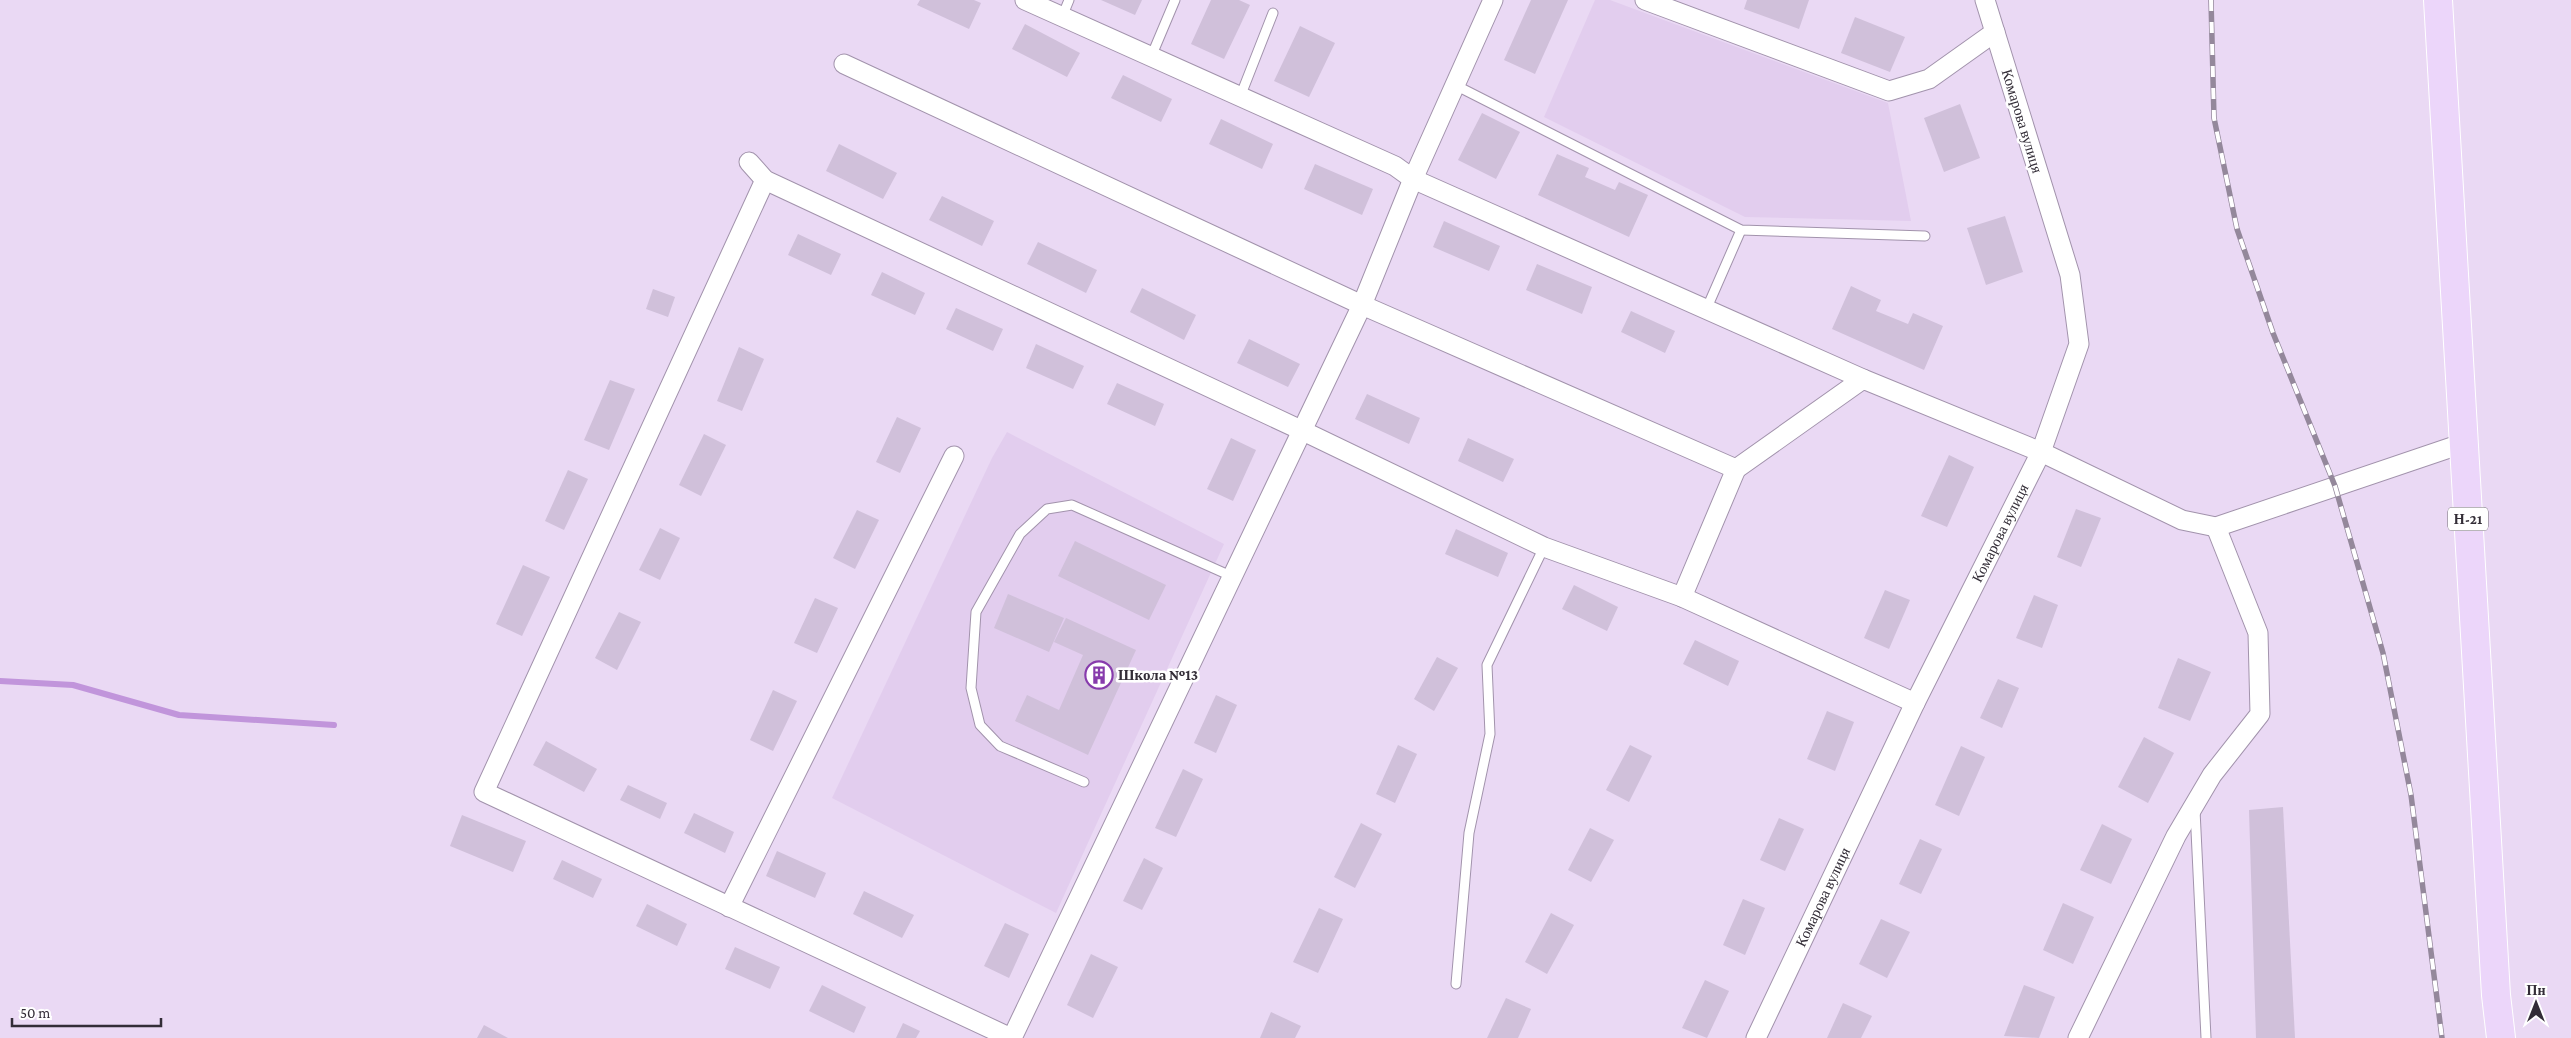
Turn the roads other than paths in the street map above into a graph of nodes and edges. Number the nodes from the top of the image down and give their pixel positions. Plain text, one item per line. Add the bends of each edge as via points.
1 (1025, 0) edge
2 (1175, 0) edge
3 (1493, 0) edge
4 (1646, 0) edge
5 (1985, 0) edge
6 (2438, 0) edge
7 (1066, 8) edge
8 (1273, 13) dead end
9 (1995, 32) junction
10 (1151, 57) junction
11 (844, 64) dead end
12 (1455, 85) junction
13 (1240, 97) junction
14 (750, 162) dead end
15 (1413, 179) junction
16 (765, 180) junction
17 (1741, 230) junction
18 (1925, 236) dead end
19 (1362, 305) junction
20 (1706, 310) junction
21 (1862, 379) junction
22 (1303, 431) junction
23 (2464, 443) junction
24 (2041, 452) junction
25 (954, 456) dead end
26 (1736, 469) junction
27 (2216, 527) junction
28 (1544, 547) junction
29 (1232, 576) junction
30 (1682, 597) junction
31 (1915, 703) junction
32 (1084, 782) dead end
33 (2195, 805) junction
34 (730, 906) junction
35 (1456, 984) dead end
36 (1012, 1038) edge
37 (1756, 1038) edge
38 (2078, 1038) edge
39 (2206, 1038) edge
40 (2501, 1038) edge

1 - 7 street
2 - 10 lane
3 - 12 street
4 - 9 street via 1889,91 1928,79
5 - 9 street, Комарова вулиця
6 - 23 main road, Н-21
7 - 10 street
8 - 13 lane
9 - 24 street, Комарова вулиця via 2070,275 2079,344
10 - 13 street
11 - 19 street
12 - 15 street
12 - 17 lane
13 - 15 street via 1394,166
14 - 16 street
15 - 19 street
15 - 20 street
16 - 22 street
16 - 34 street via 484,792
17 - 18 lane
17 - 20 lane
19 - 22 street
19 - 26 street
20 - 21 street
21 - 24 street
21 - 26 street
22 - 28 street
22 - 29 street
23 - 27 street
23 - 40 main road, Н-21
24 - 27 street via 2182,520
24 - 31 street, Комарова вулиця
25 - 34 street
26 - 30 street
27 - 33 street via 2258,633 2260,714 2212,775
28 - 30 street
28 - 35 lane via 1487,665 1490,734 1469,833
29 - 32 lane via 1072,505 1047,509 1020,534 976,612 971,688 980,725 1000,746
29 - 36 street
30 - 31 street
31 - 37 street, Комарова вулиця
33 - 38 street via 2176,836
33 - 39 lane
34 - 36 street

